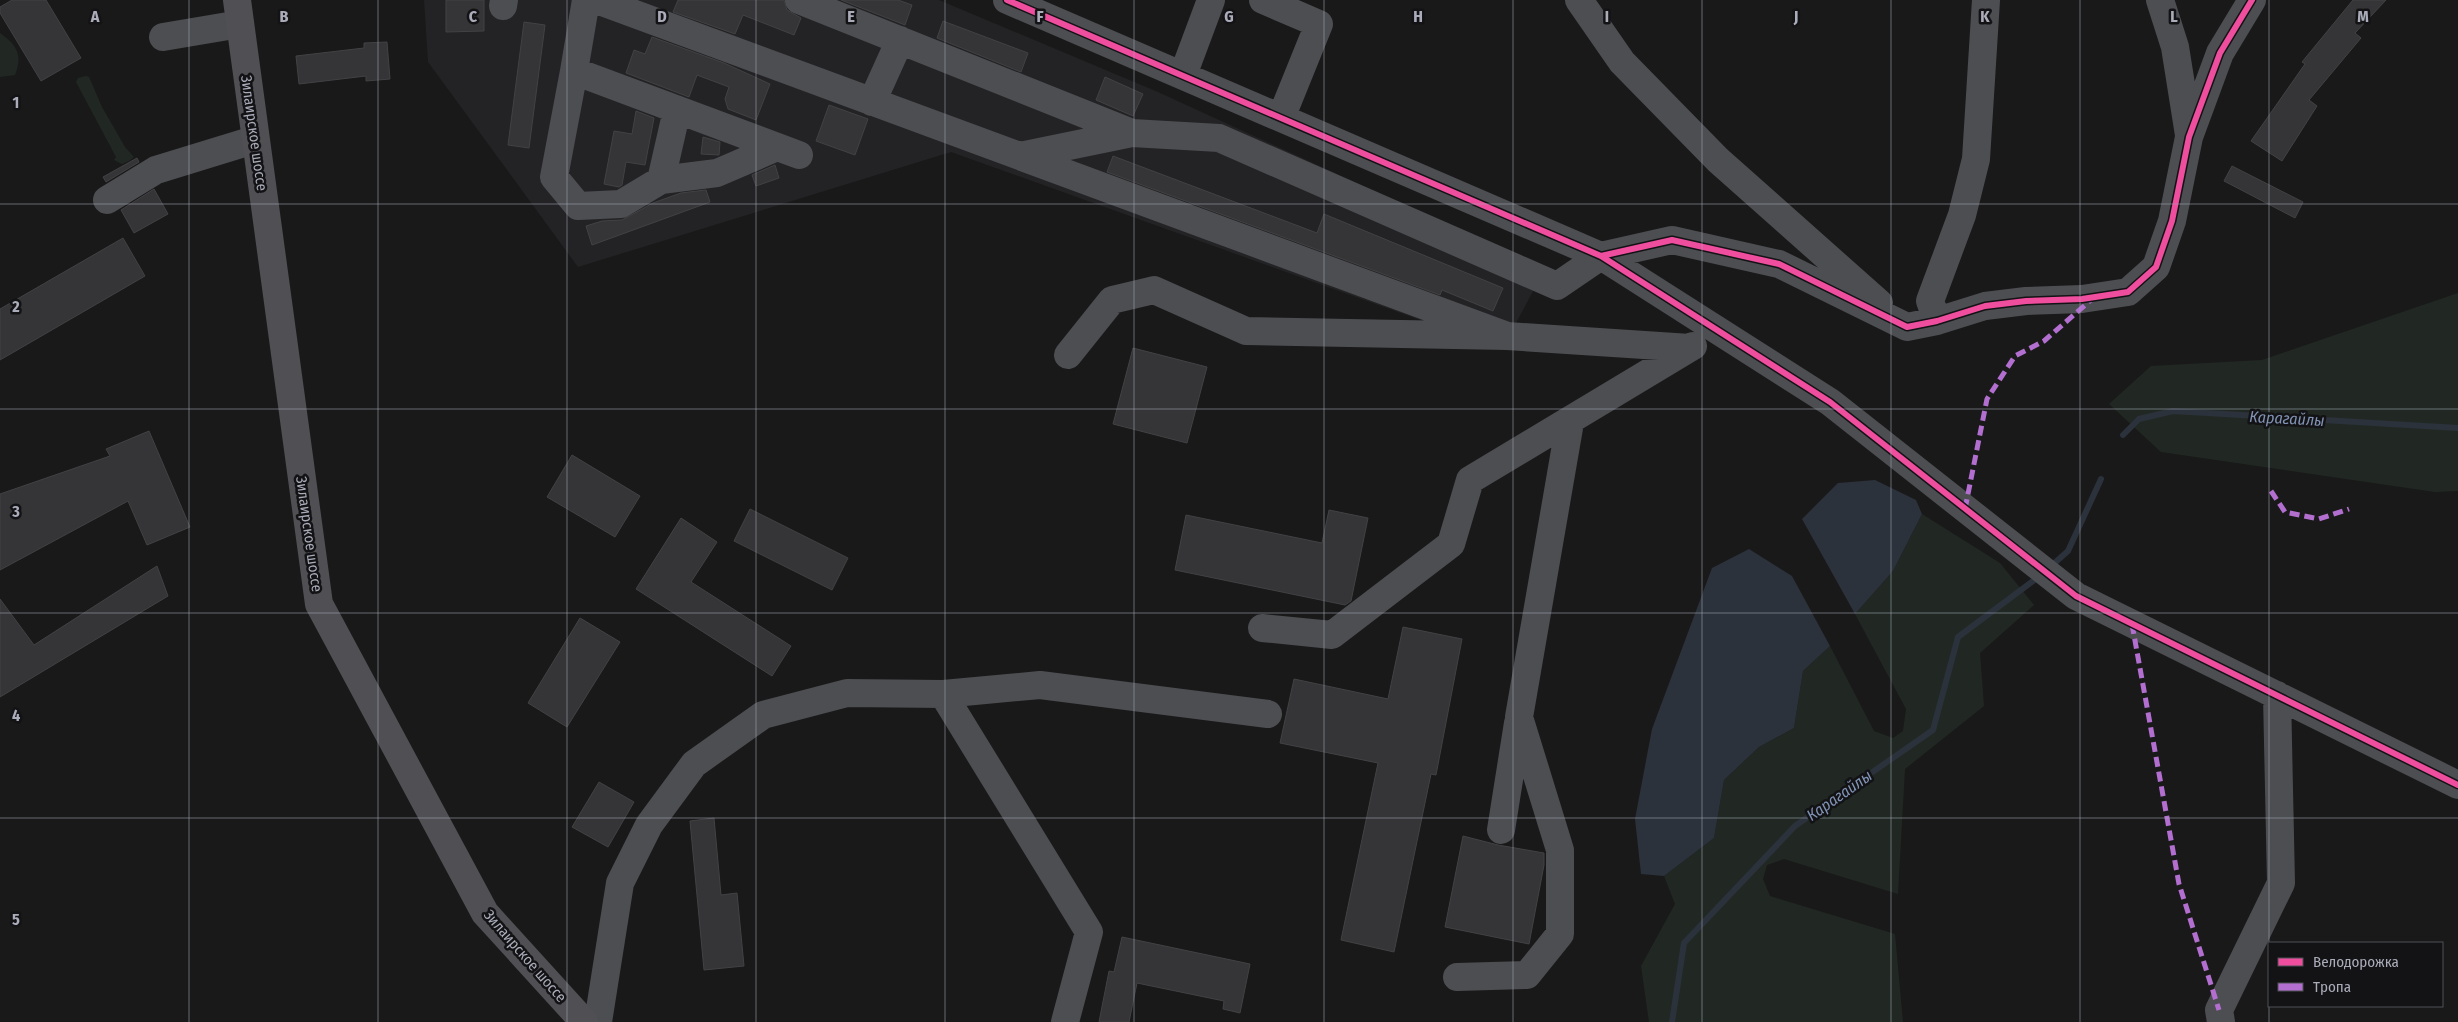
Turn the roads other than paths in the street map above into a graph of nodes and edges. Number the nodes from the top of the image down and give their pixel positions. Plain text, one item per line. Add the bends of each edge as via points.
1 (586, 0) edge
2 (597, 0) edge
3 (799, 0) edge
4 (1211, 0) edge
5 (1263, 0) edge
6 (1578, 0) edge
7 (1986, 0) edge
8 (2160, 0) edge
9 (2252, 0) edge
10 (1017, 2) edge
11 (238, 12) edge
12 (163, 37) dead end
13 (900, 40) junction
14 (574, 72) junction
15 (1183, 76) junction
16 (872, 102) junction
17 (677, 110) junction
18 (1281, 118) junction
19 (1132, 133) junction
20 (2189, 137) junction
21 (254, 140) junction
22 (1020, 156) junction
23 (661, 180) junction
24 (107, 200) dead end
25 (1602, 256) junction
26 (1937, 322) junction
27 (1907, 327) junction
28 (1718, 330) junction
29 (1507, 336) junction
30 (1690, 348) junction
31 (1068, 355) dead end
32 (1570, 422) junction
33 (1262, 628) dead end
34 (943, 694) junction
35 (2277, 695) junction
36 (1268, 714) dead end
37 (1519, 717) junction
38 (2458, 785) edge
39 (1501, 830) dead end
40 (1457, 977) dead end
41 (584, 1022) edge
42 (598, 1022) edge
43 (1065, 1022) edge
44 (2221, 1022) edge

1 - 14 street
2 - 16 street
3 - 13 street
4 - 15 street
5 - 18 street via 1319,24
6 - 27 street via 1622,62 1718,160
7 - 26 street via 1976,159 1962,215 1930,301
8 - 20 street via 2175,47
9 - 20 street via 2220,53
10 - 15 street
11 - 12 street
11 - 21 main road, Зилаирское шоссе
13 - 16 street
13 - 19 street
14 - 17 street
14 - 23 street via 554,177 578,206 621,204
15 - 18 street
16 - 22 street
17 - 23 street
17 - 23 street via 788,151 717,173
18 - 25 street
19 - 22 street
19 - 25 street via 1219,138 1557,286
20 - 26 street via 2172,221 2156,267 2128,292 1985,306
21 - 24 street via 156,170
21 - 41 main road, Зилаирское шоссе via 319,604 485,913
22 - 29 street
25 - 27 street via 1672,240 1779,264
25 - 28 street
26 - 27 street
28 - 30 street
28 - 35 street via 1830,402 2076,596
29 - 30 street
29 - 31 street via 1246,331 1154,290 1112,300
30 - 32 street
32 - 33 street via 1470,480 1451,544 1332,635
32 - 37 street
34 - 36 street via 1040,685
34 - 42 street via 847,693 763,715 694,764 649,824 620,883
34 - 43 street via 1089,932
35 - 38 street
35 - 44 street via 2281,882 2219,1010
37 - 39 street
37 - 40 street via 1560,850 1560,934 1527,976

